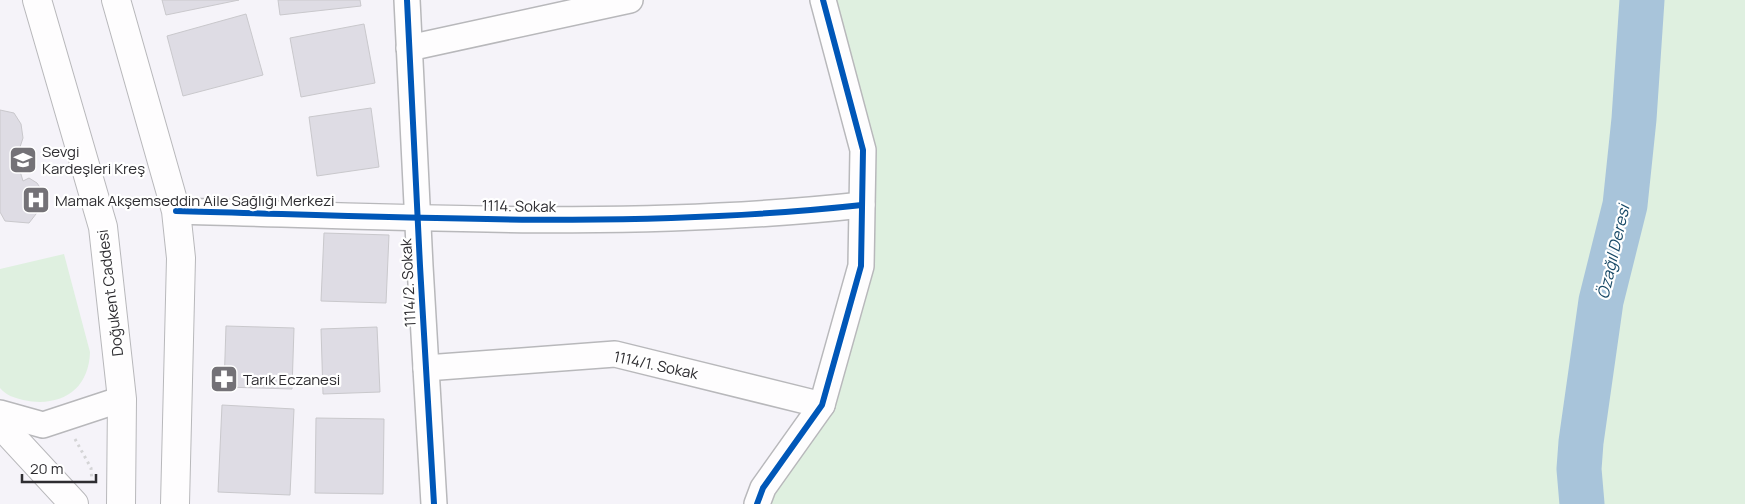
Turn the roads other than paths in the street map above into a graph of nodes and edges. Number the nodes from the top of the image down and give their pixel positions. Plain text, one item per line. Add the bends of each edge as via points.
1 (37, 0) edge
2 (116, 0) edge
3 (407, 0) edge
4 (630, 0) edge
5 (823, 0) edge
6 (409, 48) junction
7 (862, 206) junction
8 (176, 211) junction
9 (417, 217) junction
10 (426, 368) junction
11 (122, 399) junction
12 (822, 405) junction
13 (0, 412) edge
14 (0, 424) edge
15 (83, 495) edge
16 (121, 504) edge
17 (175, 504) edge
18 (434, 504) edge
19 (757, 504) edge

1 - 11 main road, Doğukent Caddesi via 103,227
2 - 8 main road
3 - 6 street, 1114/2. Sokak
4 - 6 street
5 - 7 street via 863,150
6 - 9 street, 1114/2. Sokak
7 - 9 street, 1114. Sokak via 777,215 609,220
7 - 12 street via 861,266
8 - 9 street, 1114. Sokak
8 - 17 main road via 181,258
9 - 10 street, 1114/2. Sokak
10 - 12 street, 1114/1. Sokak via 615,354
10 - 18 street, 1114/2. Sokak
11 - 13 street via 43,425
11 - 16 main road, Doğukent Caddesi
12 - 19 street via 763,488
14 - 15 main road

